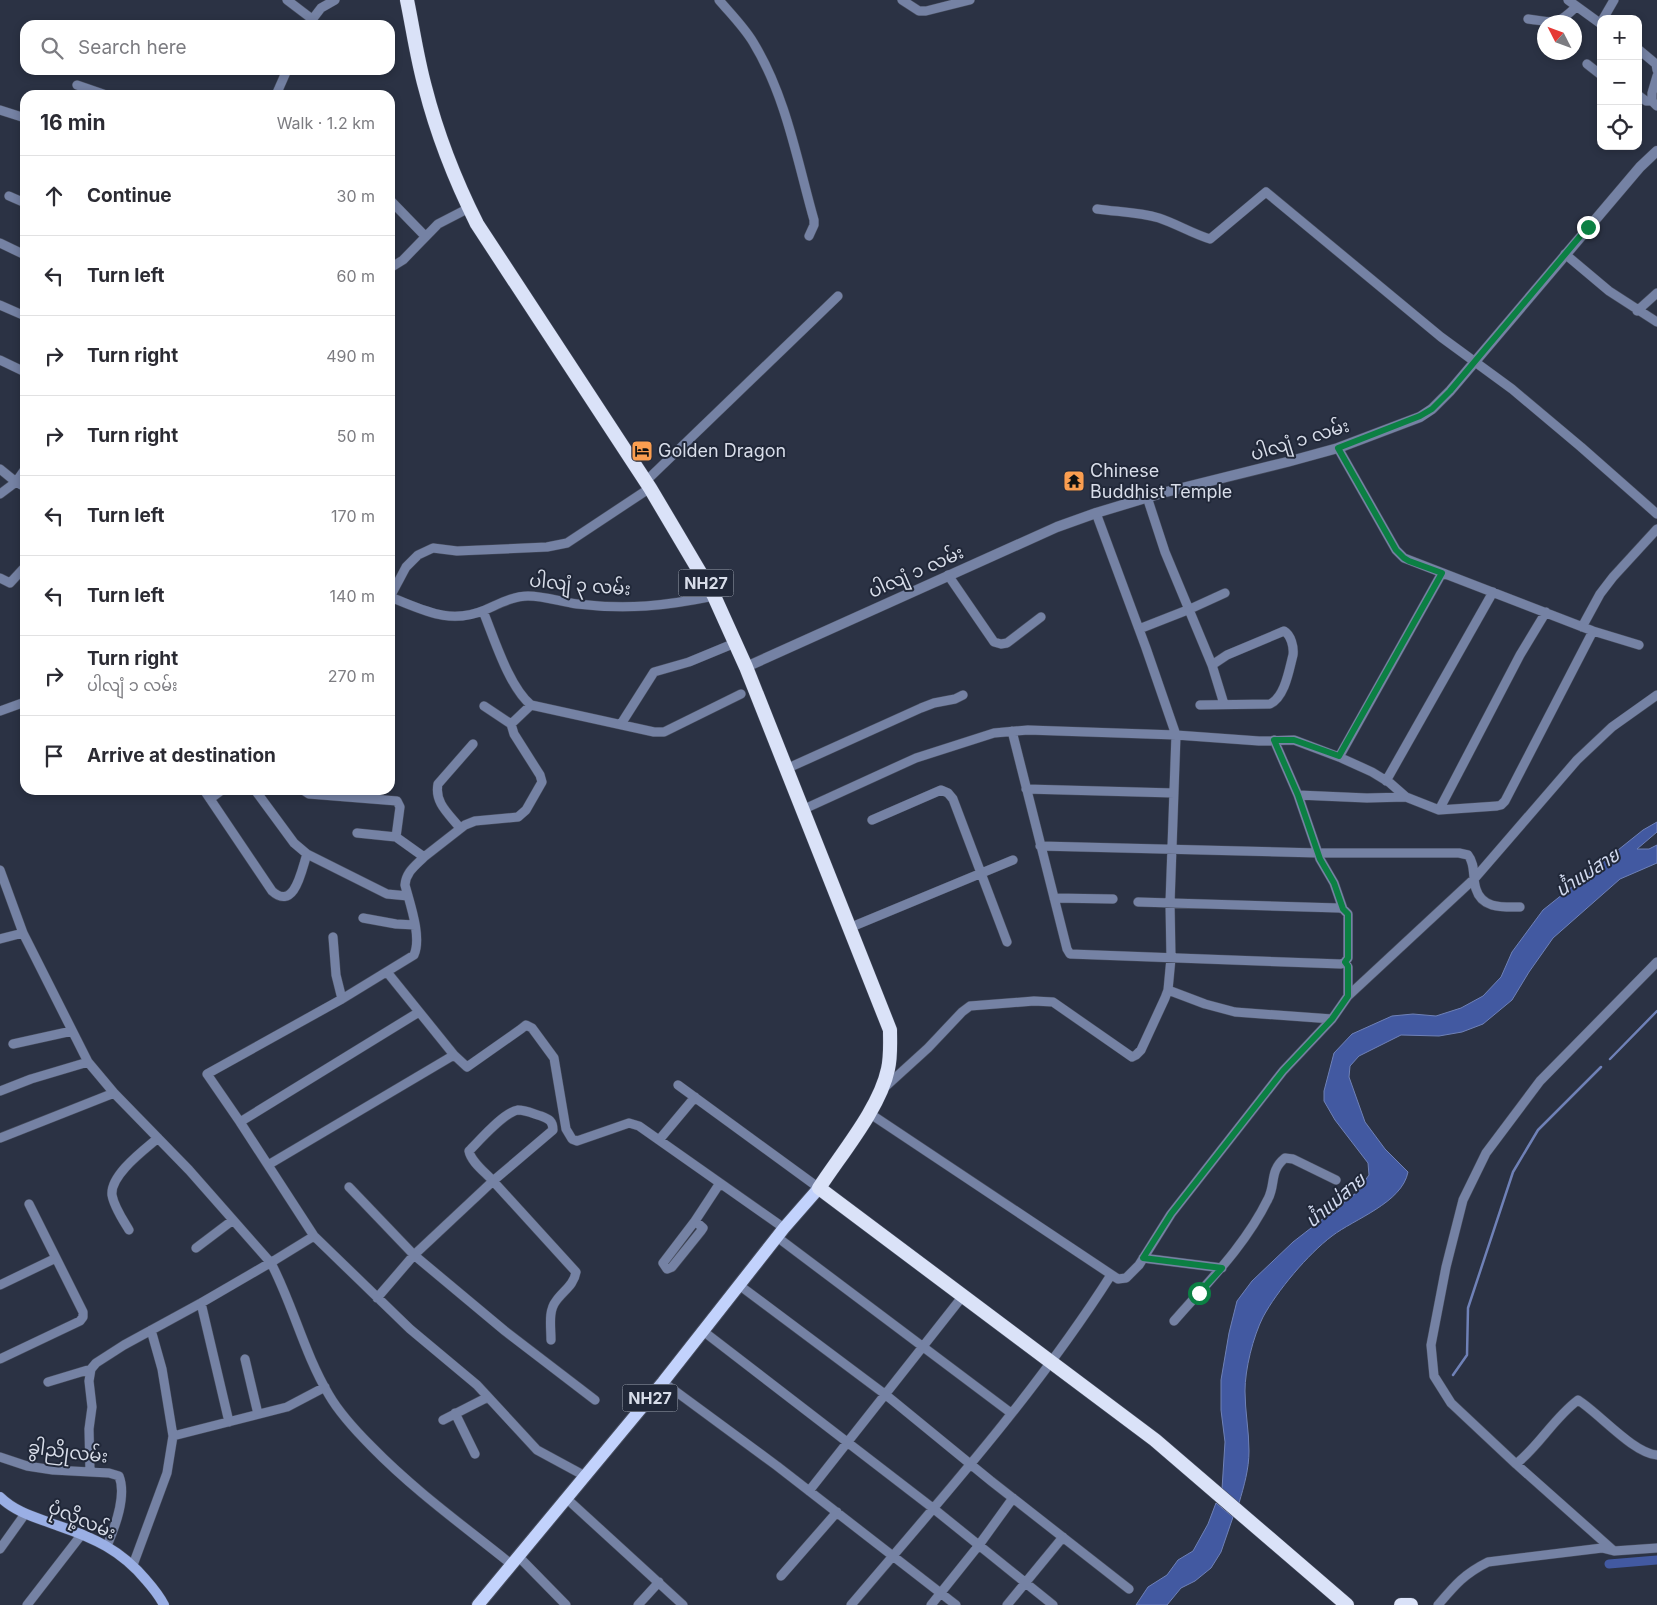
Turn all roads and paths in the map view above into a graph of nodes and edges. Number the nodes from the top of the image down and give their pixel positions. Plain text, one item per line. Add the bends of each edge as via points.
1 (287, 0) edge
2 (335, 0) edge
3 (407, 0) edge
4 (719, 0) edge
5 (902, 0) edge
6 (970, 0) edge
7 (1568, 0) edge
8 (1614, 0) edge
9 (1576, 7) junction
10 (1605, 15) edge
11 (1528, 19) dead end
12 (308, 20) edge
13 (312, 20) edge
14 (1597, 21) edge
15 (1642, 52) edge
16 (1587, 64) dead end
17 (1657, 70) edge
18 (1597, 72) edge
19 (285, 75) edge
20 (1657, 76) edge
21 (78, 85) dead end
22 (92, 90) edge
23 (278, 90) edge
24 (1642, 98) edge
25 (1655, 103) edge
26 (0, 110) edge
27 (20, 116) edge
28 (1657, 151) edge
29 (9, 196) dead end
30 (20, 201) edge
31 (395, 205) edge
32 (469, 208) junction
33 (1097, 209) dead end
34 (425, 236) junction
35 (809, 236) dead end
36 (0, 243) edge
37 (20, 253) edge
38 (1565, 254) junction
39 (395, 265) edge
40 (1657, 293) edge
41 (838, 296) dead end
42 (0, 305) edge
43 (1637, 311) junction
44 (20, 314) edge
45 (1657, 322) edge
46 (0, 360) edge
47 (1476, 362) junction
48 (20, 370) edge
49 (1338, 448) junction
50 (0, 469) edge
51 (20, 476) edge
52 (16, 482) junction
53 (20, 484) edge
54 (648, 484) junction
55 (0, 494) edge
56 (1147, 497) junction
57 (1096, 513) junction
58 (1657, 514) edge
59 (1657, 529) edge
60 (20, 572) edge
61 (1442, 573) junction
62 (948, 575) junction
63 (0, 578) edge
64 (395, 588) edge
65 (1493, 592) junction
66 (1225, 593) dead end
67 (714, 596) junction
68 (395, 599) edge
69 (1190, 609) junction
70 (483, 611) junction
71 (1546, 612) junction
72 (1041, 617) dead end
73 (1582, 627) junction
74 (1139, 630) junction
75 (1594, 631) junction
76 (735, 643) junction
77 (1639, 645) dead end
78 (1212, 665) junction
79 (746, 667) junction
80 (740, 694) dead end
81 (963, 695) dead end
82 (1657, 696) edge
83 (20, 704) edge
84 (1224, 704) junction
85 (531, 705) junction
86 (1200, 705) dead end
87 (484, 706) dead end
88 (0, 712) edge
89 (511, 724) junction
90 (621, 724) junction
91 (1012, 731) junction
92 (1176, 735) junction
93 (1274, 740) junction
94 (473, 744) dead end
95 (1339, 756) junction
96 (786, 769) junction
97 (1386, 781) junction
98 (1026, 789) junction
99 (1174, 793) junction
100 (207, 795) edge
101 (215, 795) edge
102 (258, 795) edge
103 (320, 795) edge
104 (1298, 795) junction
105 (1406, 796) junction
106 (210, 799) junction
107 (802, 810) junction
108 (1439, 810) junction
109 (872, 820) dead end
110 (460, 828) junction
111 (357, 833) dead end
112 (396, 837) junction
113 (1040, 846) junction
114 (1172, 848) junction
115 (1318, 853) junction
116 (307, 854) junction
117 (424, 857) junction
118 (1013, 860) dead end
119 (0, 870) edge
120 (980, 874) junction
121 (1475, 878) junction
122 (408, 896) junction
123 (1054, 898) junction
124 (1113, 899) dead end
125 (1138, 902) dead end
126 (1170, 903) junction
127 (1520, 907) dead end
128 (1343, 909) junction
129 (363, 918) dead end
130 (415, 925) junction
131 (849, 928) junction
132 (23, 933) junction
133 (333, 937) dead end
134 (0, 939) edge
135 (1007, 942) dead end
136 (1171, 958) junction
137 (1345, 962) junction
138 (1657, 962) edge
139 (386, 972) junction
140 (1168, 990) junction
141 (1348, 996) junction
142 (342, 998) junction
143 (419, 1012) junction
144 (1332, 1019) junction
145 (72, 1031) junction
146 (13, 1044) dead end
147 (454, 1055) junction
148 (88, 1062) junction
149 (678, 1085) dead end
150 (0, 1091) edge
151 (881, 1091) junction
152 (114, 1093) junction
153 (695, 1097) junction
154 (869, 1113) junction
155 (240, 1122) junction
156 (553, 1124) junction
157 (0, 1138) edge
158 (158, 1138) junction
159 (572, 1139) junction
160 (659, 1140) junction
161 (268, 1165) junction
162 (1336, 1180) dead end
163 (493, 1181) junction
164 (720, 1183) junction
165 (348, 1187) dead end
166 (819, 1188) junction
167 (29, 1204) dead end
168 (233, 1220) junction
169 (695, 1221) junction
170 (129, 1230) dead end
171 (781, 1233) junction
172 (314, 1236) junction
173 (196, 1248) dead end
174 (414, 1255) junction
175 (56, 1258) junction
176 (1143, 1258) junction
177 (271, 1263) junction
178 (1222, 1268) junction
179 (1111, 1275) junction
180 (740, 1285) junction
181 (0, 1286) edge
182 (962, 1297) junction
183 (377, 1298) junction
184 (201, 1303) junction
185 (1174, 1321) dead end
186 (151, 1330) junction
187 (703, 1331) junction
188 (551, 1340) dead end
189 (923, 1348) junction
190 (0, 1359) edge
191 (245, 1359) dead end
192 (1051, 1362) junction
193 (91, 1370) junction
194 (48, 1382) dead end
195 (663, 1382) junction
196 (325, 1388) junction
197 (886, 1395) junction
198 (488, 1397) junction
199 (595, 1400) dead end
200 (455, 1413) junction
201 (1011, 1413) junction
202 (258, 1414) junction
203 (443, 1420) dead end
204 (229, 1422) junction
205 (173, 1436) junction
206 (848, 1443) junction
207 (475, 1454) dead end
208 (1657, 1455) edge
209 (0, 1457) edge
210 (971, 1464) junction
211 (1516, 1464) junction
212 (90, 1472) junction
213 (585, 1476) junction
214 (809, 1491) junction
215 (0, 1497) edge
216 (566, 1498) junction
217 (1013, 1498) junction
218 (934, 1509) junction
219 (837, 1512) junction
220 (25, 1514) junction
221 (82, 1534) junction
222 (1063, 1537) junction
223 (2, 1543) edge
224 (978, 1545) junction
225 (107, 1546) junction
226 (1657, 1548) edge
227 (1614, 1551) junction
228 (893, 1556) junction
229 (515, 1560) junction
230 (133, 1565) junction
231 (781, 1576) dead end
232 (659, 1582) junction
233 (1025, 1583) junction
234 (1129, 1589) dead end
235 (941, 1593) junction
236 (27, 1605) edge
237 (164, 1605) edge
238 (478, 1605) edge
239 (566, 1605) edge
240 (638, 1605) edge
241 (683, 1605) edge
242 (851, 1605) edge
243 (931, 1605) edge
244 (956, 1605) edge
245 (1007, 1605) edge
246 (1053, 1605) edge
247 (1347, 1605) edge
248 (1400, 1605) edge
249 (1412, 1605) edge
250 (1438, 1605) edge

1 - 12 street
2 - 13 street via 321,8
3 - 32 highway, NH27 via 425,87 443,145
4 - 35 street via 753,40 775,84 814,220
5 - 6 street via 918,11
7 - 9 street
8 - 10 street
9 - 11 street via 1560,22
9 - 14 street
15 - 17 street via 1656,64
16 - 18 street
19 - 23 street
20 - 25 street via 1652,93
21 - 22 street
24 - 25 street
26 - 27 street
28 - 38 street, ပါလျံ ၁ လမ်း
29 - 30 street
31 - 34 street
32 - 34 street via 438,224
32 - 54 highway, NH27
33 - 47 street via 1136,212 1160,218 1210,239 1266,192 1441,337
34 - 39 street
36 - 37 street
38 - 43 street
38 - 47 street, ပါလျံ ၁ လမ်း
40 - 43 street
41 - 54 street
42 - 44 street
43 - 45 street
46 - 48 street
47 - 49 street, ပါလျံ ၁ လမ်း via 1432,409
47 - 58 street
49 - 56 street, ပါလျံ ၁ လမ်း
49 - 61 street via 1396,550 1409,561
50 - 52 street
51 - 52 street
52 - 53 street
52 - 55 street
54 - 64 street via 567,543 547,547 433,548 418,555 406,567
54 - 67 highway, NH27
56 - 57 street, ပါလျံ ၁ လမ်း
56 - 69 street via 1165,552
57 - 62 street, ပါလျံ ၁ လမ်း
57 - 74 street
59 - 73 street via 1609,582
60 - 63 street via 10,583
61 - 65 street
61 - 95 street
62 - 72 street via 994,642 1007,643
62 - 79 street, ပါလျံ ၁ လမ်း
65 - 71 street
65 - 97 street
66 - 69 street
67 - 70 street, ပါလျံ ၃ လမ်း via 658,606 617,608 523,596
67 - 76 highway, NH27
68 - 70 street, ပါလျံ ၃ လမ်း via 448,617
69 - 74 street
69 - 78 street
70 - 85 street via 514,683
71 - 73 street
71 - 108 street
73 - 75 street
74 - 92 street
75 - 77 street
75 - 108 street via 1505,801 1497,806
76 - 79 highway, NH27
76 - 90 street via 654,672
78 - 84 street
78 - 84 street via 1227,655 1284,631 1292,642 1293,655 1280,695 1274,702
79 - 96 highway, NH27
80 - 90 street via 664,732
81 - 96 street via 921,708
82 - 121 street via 1612,727 1578,760
83 - 88 street
84 - 86 street
85 - 89 street
85 - 90 street
87 - 89 street
89 - 110 street via 542,782 526,810 518,817 475,821
91 - 92 street
91 - 98 street
91 - 107 street via 972,739 916,758
92 - 93 street
92 - 99 street
93 - 95 street via 1294,740
93 - 104 street
94 - 110 street via 438,784 436,792
95 - 97 street
96 - 107 highway, NH27
97 - 105 street
98 - 99 street
98 - 113 street
99 - 114 street
100 - 106 street
101 - 106 street
102 - 116 street via 281,828
103 - 112 street via 397,802 400,807
104 - 105 street
104 - 115 street
105 - 108 street
106 - 116 street via 278,896 290,895 295,889
107 - 131 highway, NH27
109 - 120 street via 941,790 948,793
110 - 117 street
111 - 112 street
112 - 117 street
113 - 114 street
113 - 123 street
114 - 115 street
114 - 126 street
115 - 121 street via 1468,855 1474,866
115 - 128 street
116 - 122 street via 386,894
117 - 122 street via 406,878 404,885
118 - 120 street
119 - 132 street
120 - 131 street
120 - 135 street
121 - 127 street via 1476,889 1488,904 1498,908
121 - 141 street
122 - 130 street
123 - 124 street
123 - 136 street via 1070,954
125 - 126 street
126 - 128 street
126 - 136 street
128 - 137 street via 1348,914 1348,958
129 - 130 street
130 - 139 street via 414,955
131 - 151 highway, NH27 via 890,1030 888,1070
132 - 134 street
132 - 145 street
133 - 142 street via 336,975
136 - 137 street
136 - 140 street
137 - 141 street via 1348,966
138 - 211 street via 1540,1081 1486,1153 1462,1200 1431,1345 1434,1376 1451,1403
139 - 142 street
139 - 143 street
140 - 144 street via 1235,1012
140 - 151 street via 1136,1056 1132,1057 1118,1048 1053,1002 970,1006
141 - 144 street
142 - 155 street via 207,1074
143 - 147 street
143 - 155 street
144 - 176 street via 1283,1071 1171,1214
145 - 146 street
145 - 148 street
147 - 159 street via 467,1067 526,1025 532,1028 554,1058 566,1129
147 - 161 street
148 - 150 street
148 - 152 street
149 - 153 street
151 - 154 highway, NH27
152 - 157 street
152 - 158 street
153 - 160 street
153 - 166 street
154 - 166 highway, NH27
154 - 179 street
155 - 161 street
156 - 159 street
156 - 163 street via 550,1133
156 - 163 street via 550,1119 520,1110 513,1112 469,1151
158 - 168 street
158 - 170 street via 112,1186 112,1196
159 - 160 street via 577,1141 629,1123
160 - 164 street
161 - 172 street
162 - 178 street via 1293,1159 1285,1158 1278,1163 1270,1197 1252,1229
163 - 174 street
163 - 188 street via 576,1272 574,1280 554,1302 550,1317
164 - 169 street
164 - 171 street
165 - 174 street
166 - 171 main road, NH27
166 - 182 highway
167 - 175 street
168 - 173 street
168 - 177 street
169 - 169 street via 663,1262 667,1269 703,1228
171 - 180 main road, NH27
171 - 189 street
172 - 177 street
172 - 183 street
174 - 183 street
174 - 199 street
175 - 181 street
175 - 190 street via 83,1317
176 - 178 street
176 - 179 street via 1126,1278 1118,1279
177 - 184 street
177 - 196 street
178 - 185 street
179 - 192 street
180 - 187 main road, NH27
180 - 197 street
182 - 189 street
182 - 192 highway
183 - 198 street
184 - 186 street
184 - 204 street
186 - 193 street via 96,1363
186 - 205 street via 162,1369
187 - 195 main road, NH27
187 - 206 street
189 - 197 street
189 - 201 street
191 - 202 street
192 - 201 street
192 - 247 highway via 1155,1440
193 - 194 street
193 - 212 street
195 - 213 main road, NH27
195 - 214 street
196 - 202 street via 286,1407
196 - 229 street via 351,1425 418,1491
197 - 206 street
197 - 210 street
198 - 200 street
198 - 213 street via 537,1450
200 - 203 street
200 - 207 street
201 - 210 street
202 - 204 street
204 - 205 street
205 - 230 street via 167,1473
206 - 214 street
206 - 218 street
208 - 211 street via 1634,1446 1578,1400
209 - 212 street, ခွါညိုလမ်း via 27,1466
210 - 217 street
210 - 218 street
211 - 227 street
212 - 225 street, ခွါညိုလမ်း via 119,1476 121,1482 119,1512
213 - 216 main road, NH27
214 - 219 street
215 - 220 main road, ပုံလို့လမ်း
216 - 229 main road, NH27
216 - 232 street
217 - 222 street
217 - 224 street
218 - 224 street
218 - 228 street
219 - 228 street
219 - 231 street
220 - 221 main road, ပုံလို့လမ်း
220 - 223 street
221 - 225 main road, ပုံလို့လမ်း
221 - 236 street
222 - 233 street
222 - 234 street
224 - 233 street
224 - 235 street
225 - 230 main road, ပုံလို့လမ်း
226 - 227 street
227 - 250 street via 1602,1548 1488,1562 1462,1577
228 - 235 street
228 - 242 street
229 - 238 main road, NH27
229 - 239 street
230 - 237 main road, ပုံလို့လမ်း
232 - 240 street
232 - 241 street
233 - 245 street
233 - 246 street
235 - 243 street
235 - 244 street
248 - 249 highway

